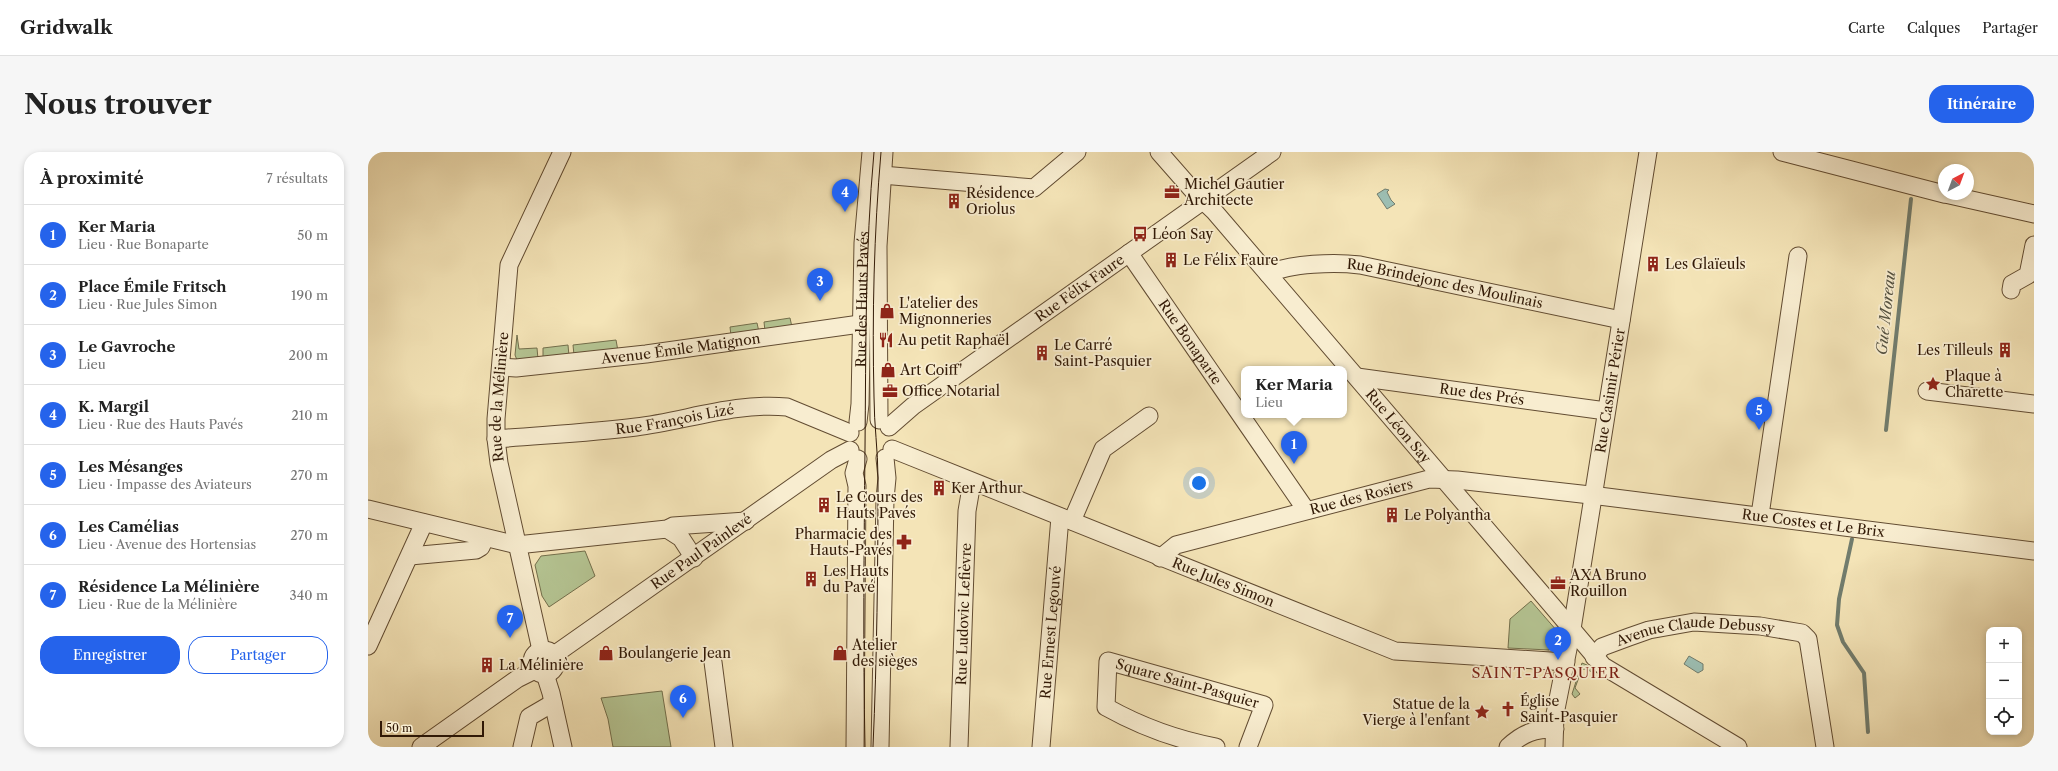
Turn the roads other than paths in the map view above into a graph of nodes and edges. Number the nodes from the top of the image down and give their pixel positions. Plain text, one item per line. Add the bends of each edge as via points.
1 (562, 152) edge
2 (871, 152) edge
3 (884, 152) edge
4 (1077, 152) edge
5 (1160, 152) edge
6 (1272, 152) edge
7 (1648, 152) edge
8 (1782, 152) edge
9 (1800, 154) edge
10 (882, 176) junction
11 (1938, 192) edge
12 (1203, 200) junction
13 (1971, 200) edge
14 (2034, 214) edge
15 (2034, 245) edge
16 (1129, 253) junction
17 (1798, 256) dead end
18 (1268, 274) junction
19 (2011, 290) dead end
20 (1622, 320) junction
21 (860, 324) junction
22 (501, 367) junction
23 (1357, 377) junction
24 (1927, 391) dead end
25 (2034, 404) edge
26 (1606, 411) junction
27 (1149, 416) dead end
28 (1241, 416) edge
29 (1243, 418) edge
30 (884, 423) junction
31 (854, 428) junction
32 (496, 440) junction
33 (889, 454) junction
34 (854, 455) junction
35 (1444, 479) junction
36 (972, 482) junction
37 (1593, 496) junction
38 (368, 510) edge
39 (1306, 510) junction
40 (1760, 515) junction
41 (1066, 519) junction
42 (746, 521) junction
43 (424, 523) junction
44 (667, 529) junction
45 (485, 538) junction
46 (517, 545) junction
47 (2034, 551) edge
48 (410, 556) junction
49 (694, 558) junction
50 (1160, 558) junction
51 (1572, 629) junction
52 (368, 646) edge
53 (547, 653) junction
54 (1594, 657) junction
55 (713, 662) dead end
56 (1566, 662) junction
57 (540, 672) junction
58 (553, 703) junction
59 (1555, 729) junction
60 (421, 747) edge
61 (522, 747) edge
62 (563, 747) edge
63 (724, 747) edge
64 (855, 747) edge
65 (880, 747) edge
66 (959, 747) edge
67 (1041, 747) edge
68 (1216, 747) edge
69 (1248, 747) edge
70 (1508, 747) edge
71 (1554, 747) edge
72 (1738, 747) edge
73 (1825, 747) edge

1 - 22 street, Rue de la Mélinière via 509,265
2 - 21 street, Rue des Hauts Pavés via 863,243
3 - 10 street, Rue des Hauts Pavés
4 - 10 street via 1034,188
5 - 12 street, Rue Léon Say
6 - 12 street, Rue Félix Faure
7 - 20 street, Rue Casimir Périer
8 - 9 street
9 - 11 street
10 - 30 street, Rue des Hauts Pavés via 877,307
12 - 16 street, Rue Félix Faure
12 - 18 street, Rue Léon Say
13 - 14 street
15 - 19 street via 2028,275 2012,284
16 - 28 street, Rue Bonaparte
16 - 30 street, Rue Félix Faure via 913,406
17 - 40 street
18 - 20 street, Rue Brindejonc des Moulinais via 1286,267 1360,265
18 - 23 street, Rue Léon Say
20 - 26 street, Rue Casimir Périer
21 - 22 street, Avenue Émile Matignon via 646,354 509,369
21 - 31 street, Rue des Hauts Pavés via 860,404
22 - 32 street, Rue de la Mélinière
23 - 26 street, Rue des Prés
23 - 35 street, Rue Léon Say
24 - 25 street
26 - 37 street, Rue Casimir Périer
27 - 41 street, Rue Ernest Legouvé via 1103,449
29 - 39 street, Rue Bonaparte
30 - 31 street via 869,418
30 - 33 street via 894,440
31 - 32 street, Rue François Lizé via 777,406 731,410 636,427
31 - 34 street via 848,441
32 - 46 street, Rue de la Mélinière
33 - 34 street via 872,464
33 - 36 street, Rue Jules Simon
33 - 65 street via 885,499
34 - 42 street, Rue Paul Painlevé via 831,460
34 - 64 street via 857,486
35 - 37 street, Rue des Rosiers
35 - 39 street, Rue des Rosiers via 1429,479
35 - 51 street, Rue Léon Say
36 - 41 street, Rue Jules Simon
36 - 66 street, Rue Ludovic Lefièvre via 967,511
37 - 40 street, Rue Costes et Le Brix
37 - 51 street, Rue Casimir Périer
38 - 43 street
39 - 50 street, Rue des Rosiers via 1176,545
40 - 47 street, Rue Costes et Le Brix
41 - 50 street, Rue Jules Simon
41 - 67 street, Rue Ernest Legouvé
42 - 44 street via 673,526
42 - 49 street, Rue Paul Painlevé
43 - 45 street
43 - 48 street
44 - 46 street
44 - 49 street via 681,538
45 - 46 street
45 - 48 street via 481,547 476,550
46 - 53 street, Rue de la Mélinière
48 - 52 street
49 - 53 street, Rue Paul Painlevé
50 - 56 street, Rue Jules Simon via 1395,651
51 - 54 street, Rue Léon Say
51 - 56 street, Rue Casimir Périer
53 - 57 street via 556,666 552,672
54 - 72 street, Rue Léon Say via 1604,666
54 - 73 street, Avenue Claude Debussy via 1602,647 1629,637 1649,630 1694,622 1760,626 1802,633 1808,639
55 - 63 street
56 - 59 street, Rue Casimir Périer via 1555,714
57 - 58 street
57 - 60 street via 517,679
58 - 61 street via 529,717
58 - 62 street
59 - 70 street via 1527,732
59 - 71 street, Rue Casimir Périer
68 - 69 street, Square Saint-Pasquier via 1193,742 1129,720 1106,707 1108,661 1264,705

